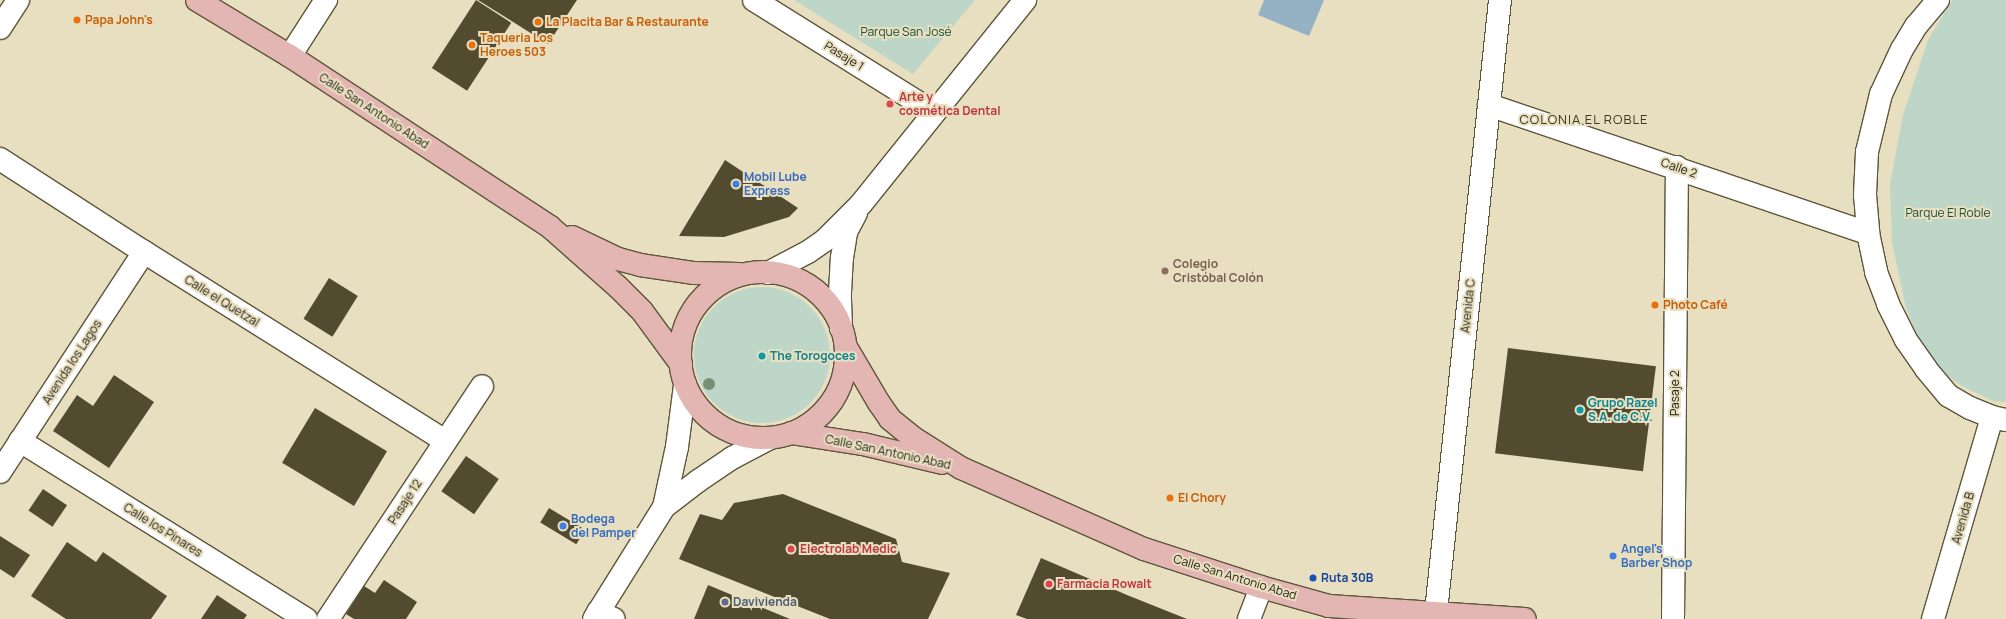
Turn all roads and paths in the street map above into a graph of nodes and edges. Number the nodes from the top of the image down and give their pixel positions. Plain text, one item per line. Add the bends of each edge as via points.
1 (18, 0) edge
2 (198, 0) edge
3 (326, 0) edge
4 (754, 0) edge
5 (1025, 0) edge
6 (1500, 0) edge
7 (1938, 0) edge
8 (0, 28) edge
9 (290, 56) junction
10 (1489, 105) junction
11 (933, 112) junction
12 (0, 159) edge
13 (1676, 167) junction
14 (860, 204) junction
15 (549, 226) junction
16 (1868, 233) junction
17 (144, 252) junction
18 (768, 273) junction
19 (742, 275) junction
20 (844, 337) junction
21 (683, 375) junction
22 (482, 386) dead end
23 (1999, 419) edge
24 (780, 435) junction
25 (20, 441) junction
26 (445, 441) junction
27 (961, 468) junction
28 (0, 472) edge
29 (664, 508) junction
30 (1261, 587) junction
31 (1436, 612) junction
32 (602, 617) edge
33 (1511, 618) edge
34 (306, 619) edge
35 (328, 619) edge
36 (1249, 619) edge
37 (1673, 619) edge
38 (1933, 619) edge

1 - 8 street
2 - 9 main road, Calle San Antonio Abad
3 - 9 street
4 - 11 street, Pasaje 1
5 - 11 street
6 - 10 street, Avenida C
7 - 16 street via 1916,26 1881,94 1867,152 1865,195
9 - 15 main road, Calle San Antonio Abad
10 - 13 street, Calle 2
10 - 31 street, Avenida C
11 - 14 street
12 - 17 street, Calle el Quetzal
13 - 16 street, Calle 2
13 - 37 street, Pasaje 2
14 - 18 street via 825,240
14 - 20 street via 846,232 842,258 840,293
15 - 19 main road, Calle San Antonio Abad via 618,258 640,265 694,273
15 - 21 main road, Calle San Antonio Abad via 642,311
16 - 23 street via 1876,272 1888,304 1914,352 1949,396 1970,408
17 - 25 street, Avenida los Lagos
17 - 26 street, Calle el Quetzal
18 - 19 main road, Calle San Antonio Abad
18 - 20 main road, Calle San Antonio Abad via 793,278 816,291 829,305
19 - 21 main road via 729,279 711,290 693,311 682,336
20 - 24 main road via 845,366 831,402 808,424
20 - 27 main road, Calle San Antonio Abad via 868,386 890,419 912,437
21 - 24 main road, Calle San Antonio Abad via 700,409 722,426 748,436
21 - 29 street via 677,447
22 - 26 street, Pasaje 12
23 - 38 street, Avenida B
24 - 27 main road, Calle San Antonio Abad via 863,444
24 - 29 street via 732,458
25 - 28 street, Avenida los Lagos
25 - 34 street, Calle los Pinares
26 - 35 street, Pasaje 12
27 - 30 main road, Calle San Antonio Abad via 1144,549
29 - 32 street
30 - 31 main road, Calle San Antonio Abad via 1329,606
30 - 36 street
31 - 33 main road, Calle San Antonio Abad

